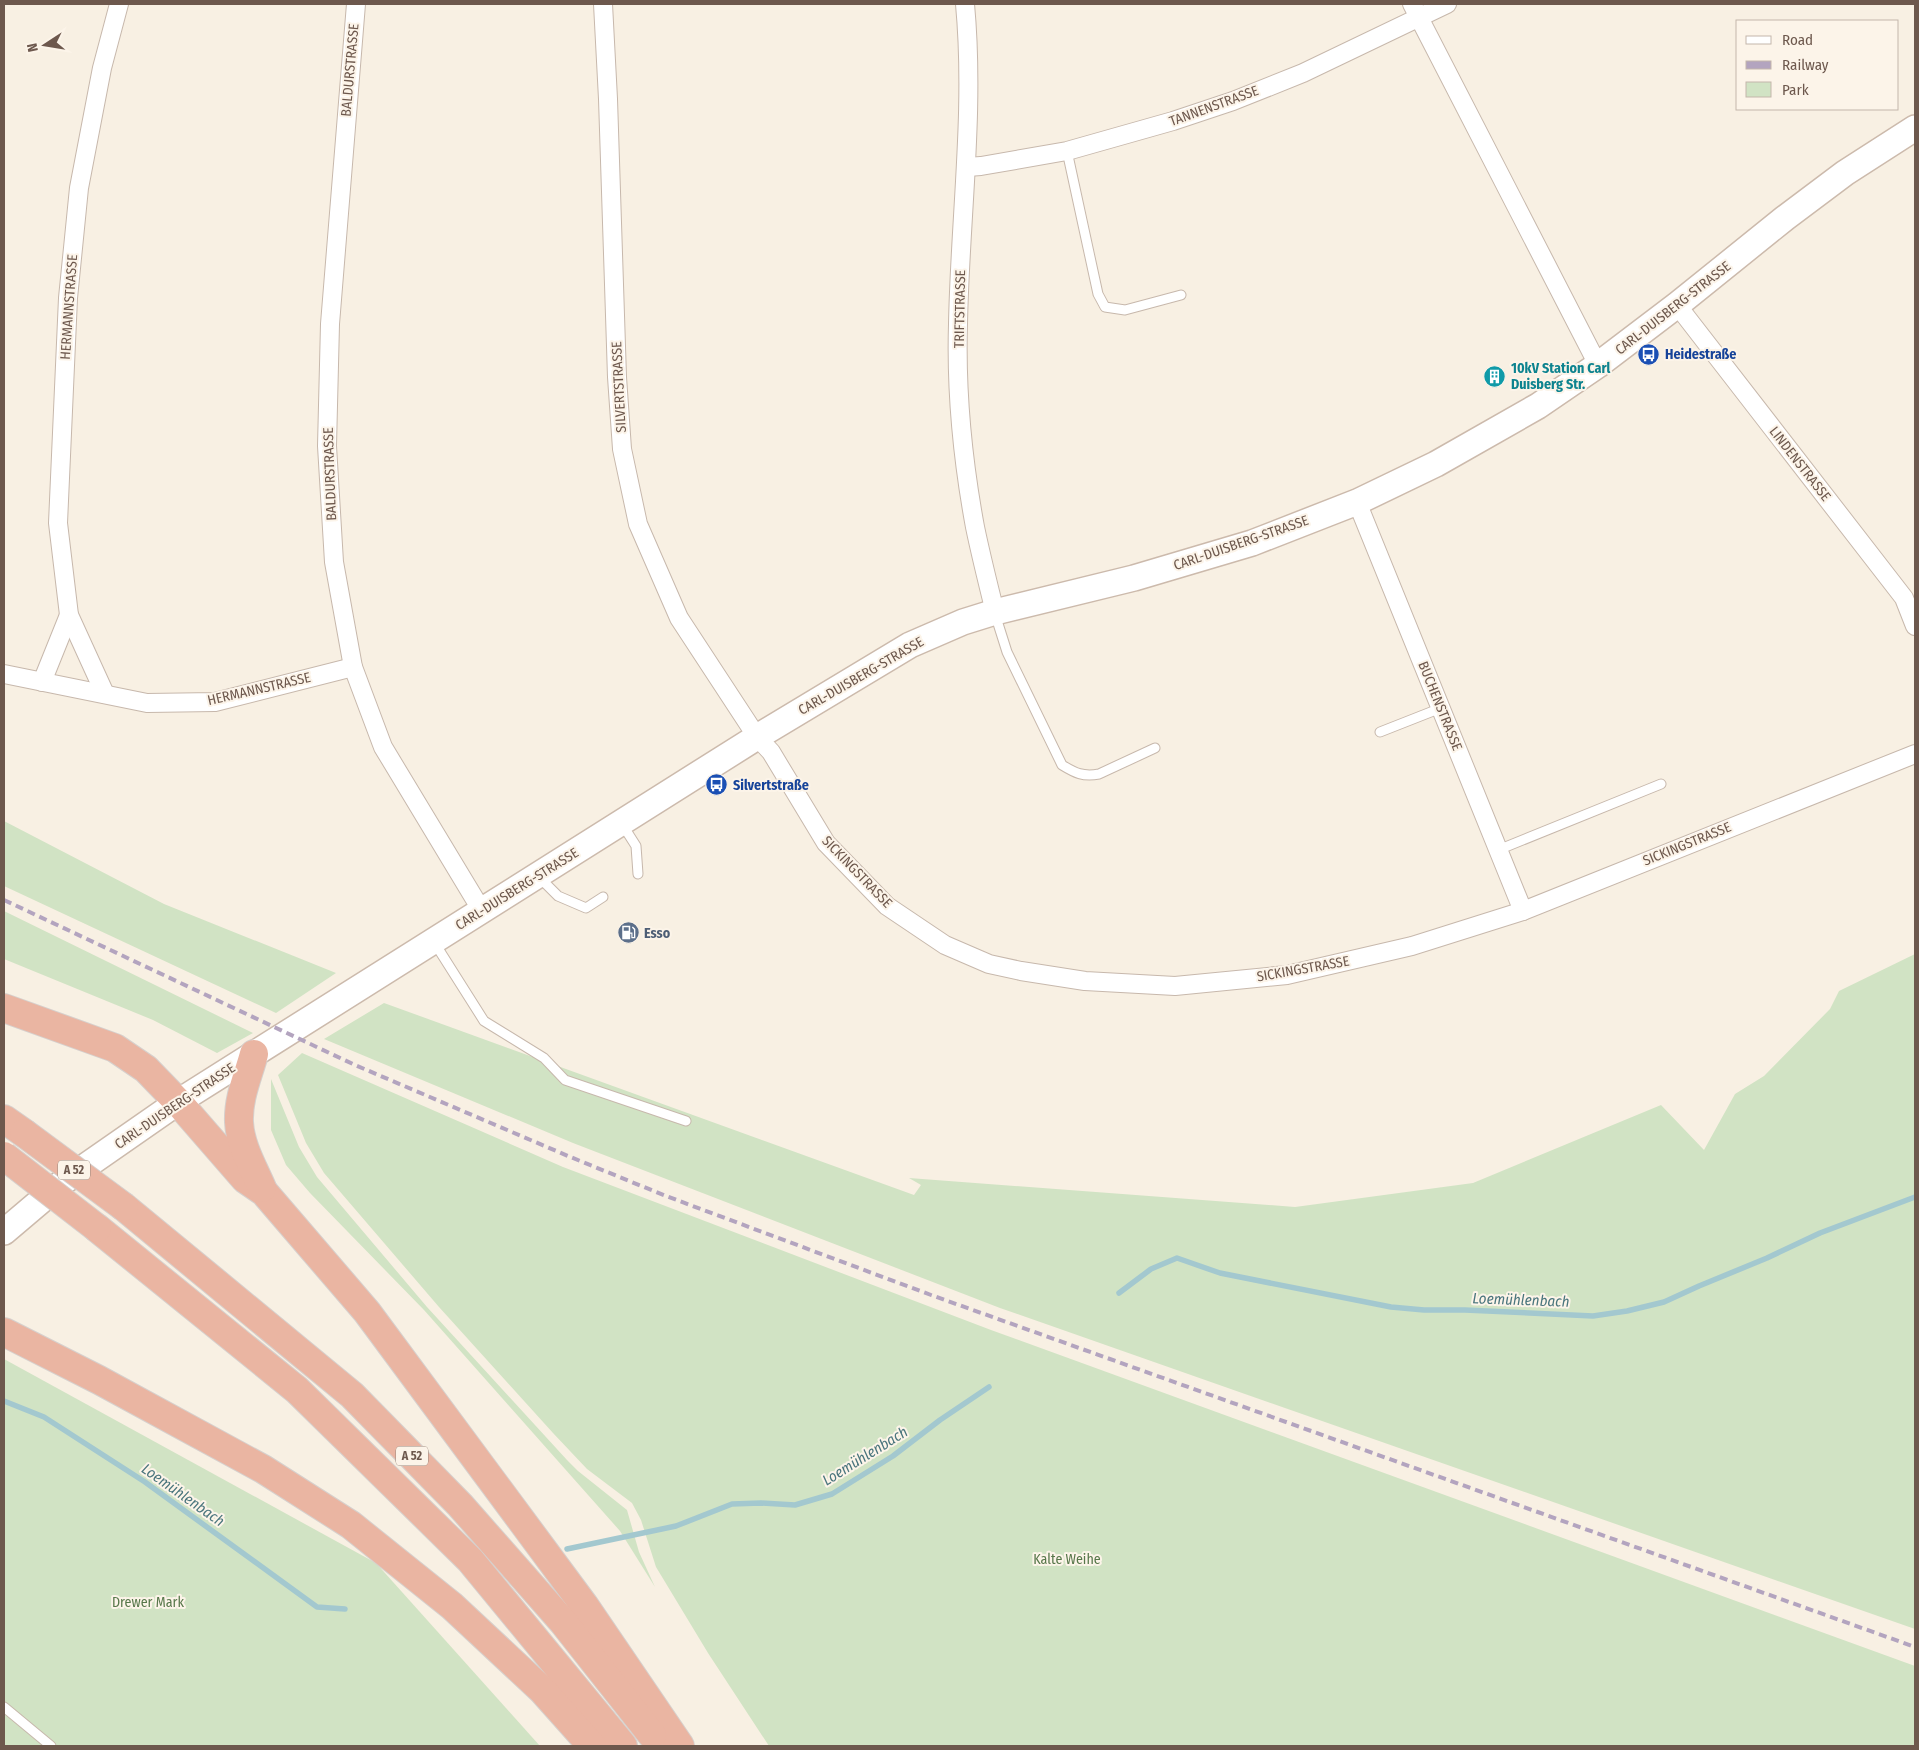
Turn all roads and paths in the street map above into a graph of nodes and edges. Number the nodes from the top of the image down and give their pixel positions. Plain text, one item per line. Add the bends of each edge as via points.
1 (119, 4) edge
2 (356, 4) edge
3 (603, 4) edge
4 (965, 4) edge
5 (1447, 4) edge
6 (1416, 10) edge
7 (1915, 128) edge
8 (1067, 151) junction
9 (967, 167) junction
10 (1181, 295) dead end
11 (1677, 306) junction
12 (1598, 365) junction
13 (1357, 502) junction
14 (994, 612) junction
15 (69, 615) junction
16 (1915, 626) edge
17 (353, 667) junction
18 (4, 674) edge
19 (42, 682) junction
20 (105, 694) junction
21 (1440, 708) junction
22 (1380, 732) dead end
23 (756, 737) junction
24 (1155, 748) dead end
25 (1915, 754) edge
26 (1660, 784) dead end
27 (621, 823) junction
28 (1498, 850) junction
29 (638, 874) dead end
30 (538, 876) junction
31 (603, 897) dead end
32 (482, 911) junction
33 (1523, 911) junction
34 (434, 942) junction
35 (4, 1008) edge
36 (254, 1054) junction
37 (178, 1102) junction
38 (686, 1121) dead end
39 (14, 1126) edge
40 (4, 1156) edge
41 (264, 1192) junction
42 (4, 1232) edge
43 (4, 1332) edge
44 (4, 1707) edge
45 (51, 1746) edge
46 (592, 1746) edge
47 (623, 1746) edge
48 (660, 1746) edge
49 (680, 1746) edge

1 - 15 street, HERMANNSTRASSE via 102,68 79,188 68,298 58,522
2 - 17 street, BALDURSTRASSE via 330,324 327,446 334,562
3 - 23 street, SILVERTSTRASSE via 622,449 638,524 679,618
4 - 9 street, TRIFTSTRASSE via 969,102
5 - 6 street, TANNENSTRASSE
6 - 8 street, TANNENSTRASSE via 1303,73 1173,121
6 - 12 street
7 - 11 main road, CARL-DUISBERG-STRASSE via 1792,212
8 - 9 street, TANNENSTRASSE
8 - 10 lane via 1098,294 1105,307 1125,310
9 - 14 street, TRIFTSTRASSE via 958,325 962,431 975,527
11 - 12 main road, CARL-DUISBERG-STRASSE
11 - 16 street, LINDENSTRASSE via 1904,598
12 - 13 main road, CARL-DUISBERG-STRASSE via 1538,406 1436,464
13 - 14 main road, CARL-DUISBERG-STRASSE via 1200,559
13 - 21 street, BUCHENSTRASSE
14 - 23 main road, CARL-DUISBERG-STRASSE via 910,645
14 - 24 lane via 1007,652 1062,765 1077,774 1090,776
15 - 19 street, HERMANNSTRASSE
15 - 20 street, HERMANNSTRASSE
17 - 20 street, HERMANNSTRASSE via 215,702 147,703
17 - 32 street, BALDURSTRASSE via 383,747
18 - 19 street, HERMANNSTRASSE
19 - 20 street, HERMANNSTRASSE
21 - 22 lane
21 - 28 street, BUCHENSTRASSE
23 - 27 main road, CARL-DUISBERG-STRASSE
23 - 33 street, SICKINGSTRASSE via 771,752 826,843 887,906 944,945 989,964 1084,981 1175,986 1287,975 1412,946
25 - 33 street, SICKINGSTRASSE
26 - 28 lane
27 - 29 lane via 636,846
27 - 30 main road, CARL-DUISBERG-STRASSE
28 - 33 street, BUCHENSTRASSE
30 - 31 lane via 558,896 586,908
30 - 32 main road, CARL-DUISBERG-STRASSE
32 - 34 main road, CARL-DUISBERG-STRASSE
34 - 36 main road, CARL-DUISBERG-STRASSE
34 - 38 lane via 484,1021 544,1058 566,1080
35 - 37 highway via 115,1048 146,1069
36 - 37 main road, CARL-DUISBERG-STRASSE
36 - 41 highway via 244,1088 239,1123 246,1152
37 - 41 highway via 245,1180
37 - 42 main road, CARL-DUISBERG-STRASSE via 63,1182
39 - 48 highway, A 52, bridge via 124,1207 352,1395 460,1505 562,1622
40 - 47 highway, A 52, bridge via 297,1390 470,1560
41 - 49 highway via 367,1312 584,1605
43 - 46 highway via 263,1469 351,1525 452,1606 542,1690
44 - 45 lane

